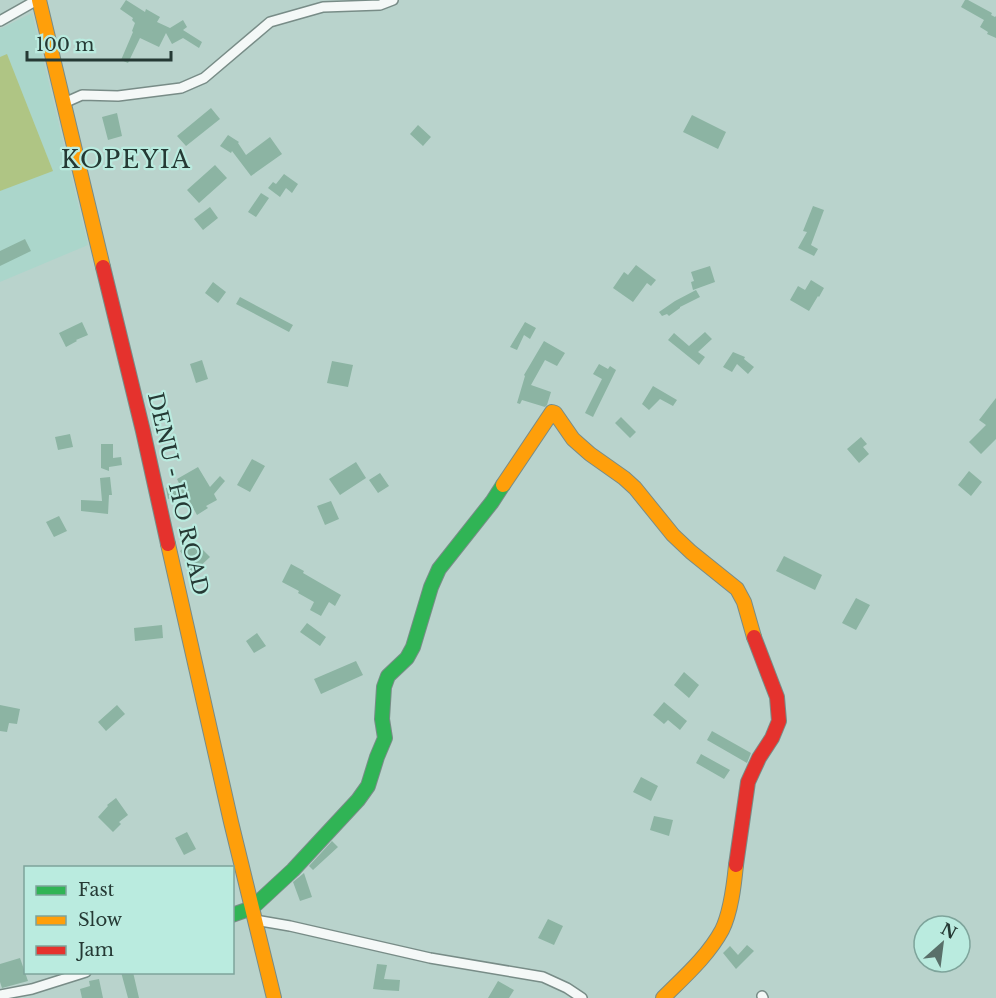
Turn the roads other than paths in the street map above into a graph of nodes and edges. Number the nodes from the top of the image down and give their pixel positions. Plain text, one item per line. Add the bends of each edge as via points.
1 (38, 0) edge
2 (393, 0) edge
3 (0, 21) edge
4 (64, 103) junction
5 (253, 914) junction
6 (234, 915) edge
7 (80, 974) edge
8 (0, 995) edge
9 (274, 998) edge
10 (582, 998) edge
11 (663, 998) edge

1 - 3 street
1 - 4 street, DENU - HO ROAD
2 - 4 street via 380,5 323,7 270,22 204,78 181,88 118,96 82,95
4 - 5 street, DENU - HO ROAD
5 - 6 street
5 - 9 street, DENU - HO ROAD
5 - 10 street via 430,958 543,977
5 - 11 street via 368,786 385,738 384,687 388,676 413,647 430,587 552,412 581,447 635,488 673,536 737,590 777,697 779,722 748,782 733,892 722,929 704,956
7 - 8 street

